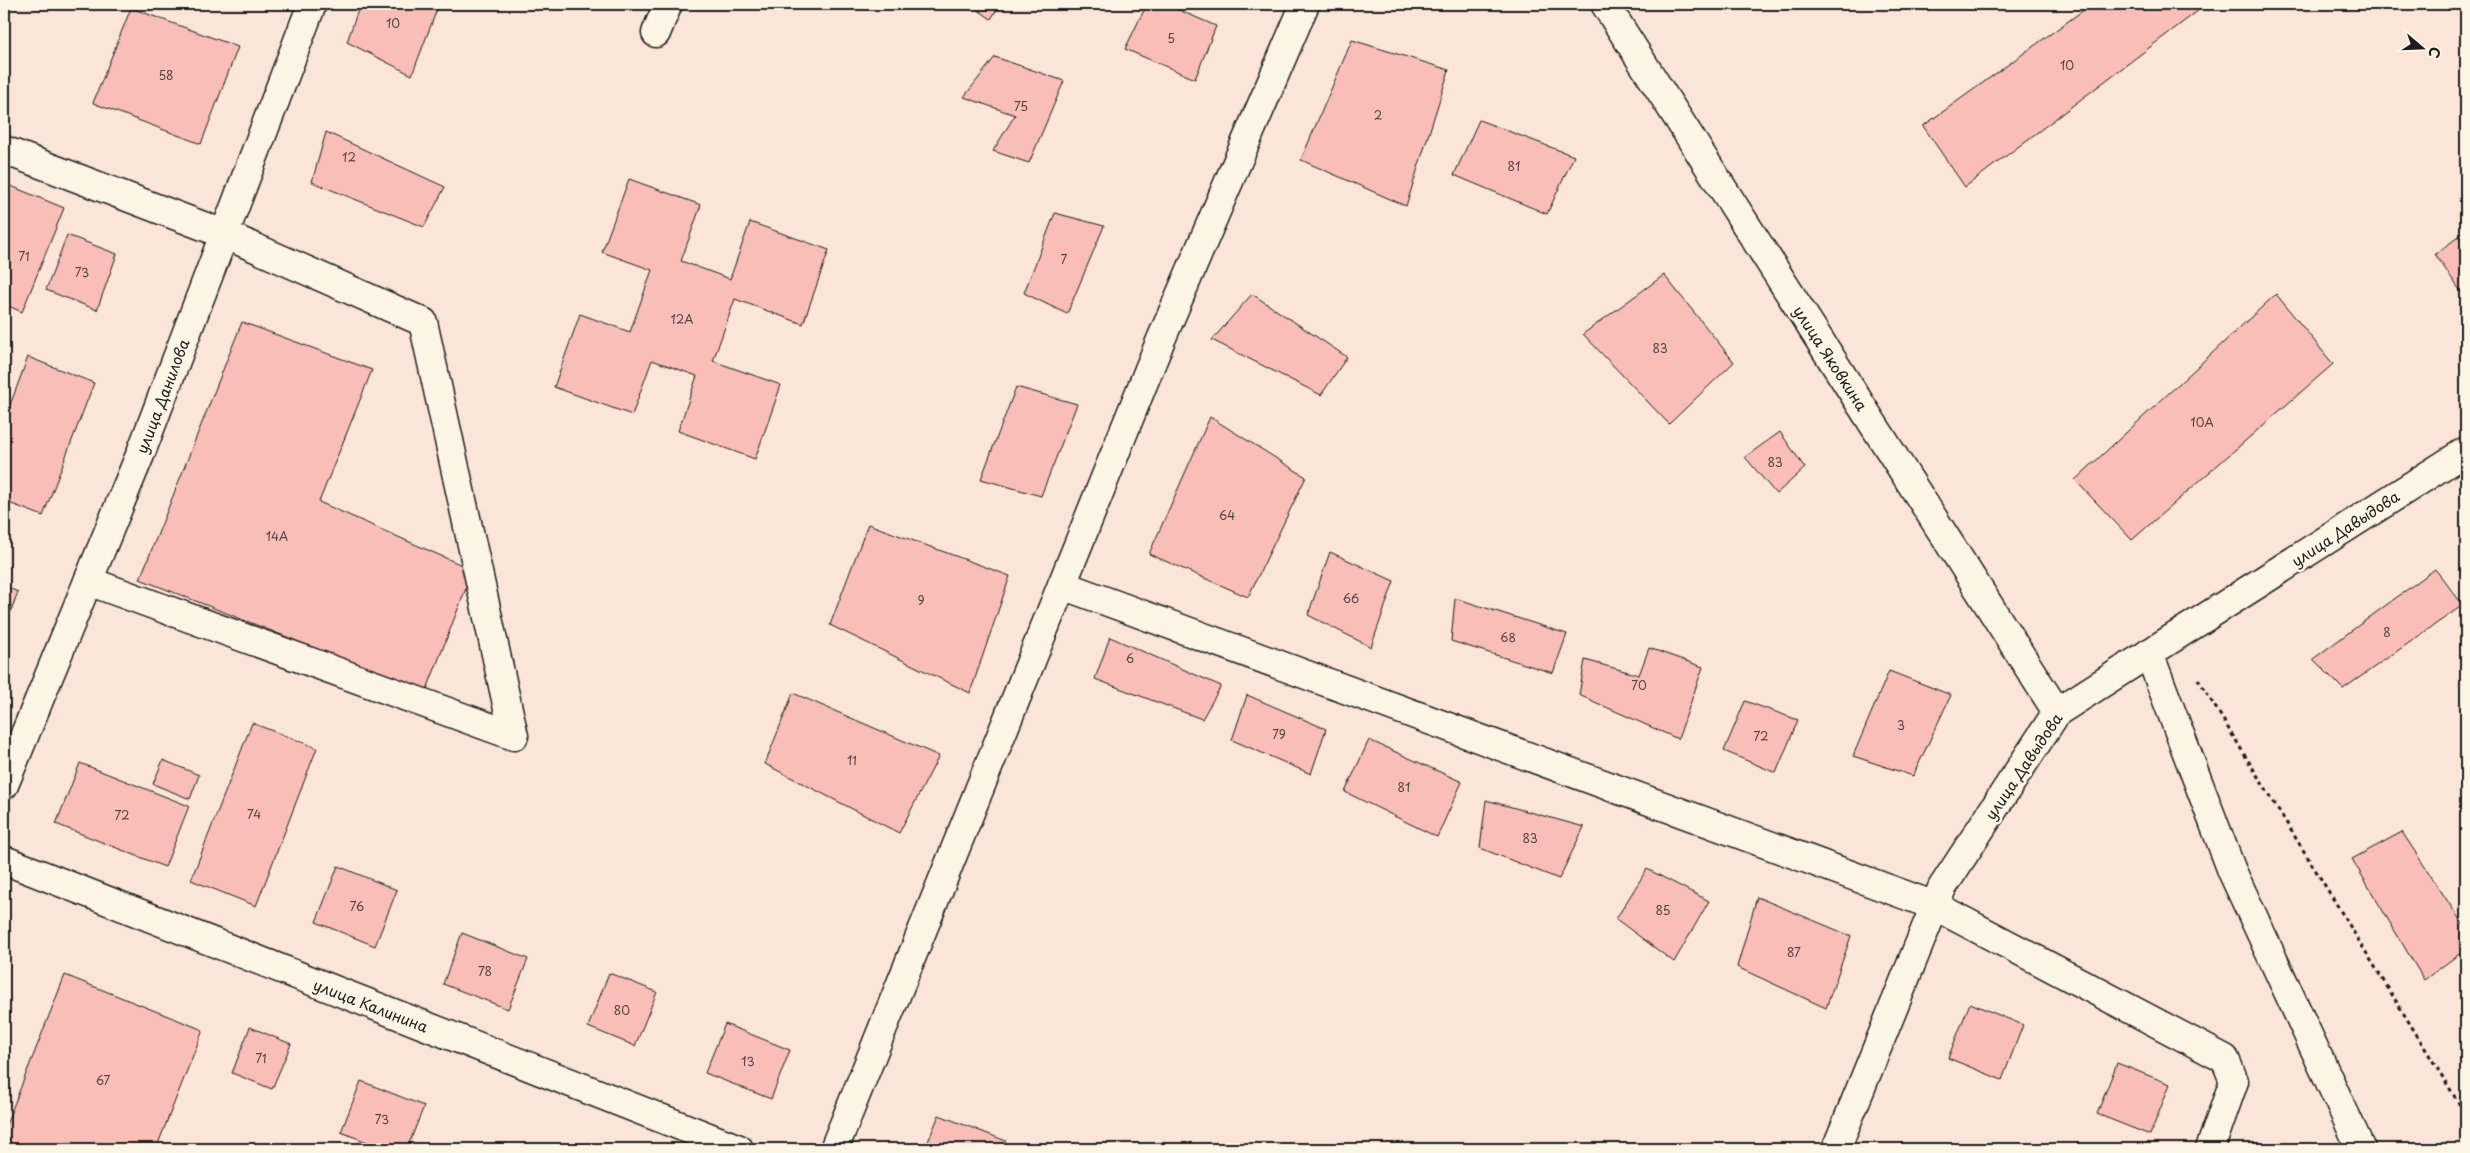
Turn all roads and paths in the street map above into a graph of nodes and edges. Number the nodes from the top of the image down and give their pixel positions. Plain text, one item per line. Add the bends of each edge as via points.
1 (312, 4) edge
2 (668, 4) edge
3 (1305, 4) edge
4 (1605, 4) edge
5 (656, 33) dead end
6 (4, 150) edge
7 (224, 234) junction
8 (2464, 457) edge
9 (88, 581) junction
10 (1062, 585) junction
11 (2173, 638) junction
12 (2149, 653) junction
13 (2056, 712) junction
14 (4, 785) edge
15 (4, 860) edge
16 (1935, 906) junction
17 (2466, 1115) edge
18 (739, 1149) edge
19 (834, 1149) edge
20 (1836, 1149) edge
21 (2210, 1149) edge
22 (2361, 1149) edge

1 - 7 street, улица Данилова
2 - 5 street
3 - 10 street via 1160,342
4 - 13 street, улица Яковкина
6 - 7 street
7 - 9 street, улица Данилова
7 - 9 street via 423,322 514,736
8 - 11 street, улица Давыдова
9 - 14 street, улица Данилова
10 - 16 street
10 - 19 street
11 - 12 street, улица Давыдова
11 - 17 path
12 - 13 street, улица Давыдова
12 - 22 street via 2232,871
13 - 16 street, улица Давыдова via 1942,888
15 - 18 street, улица Калинина
16 - 20 street, улица Давыдова
16 - 21 street via 2225,1059 2234,1081

